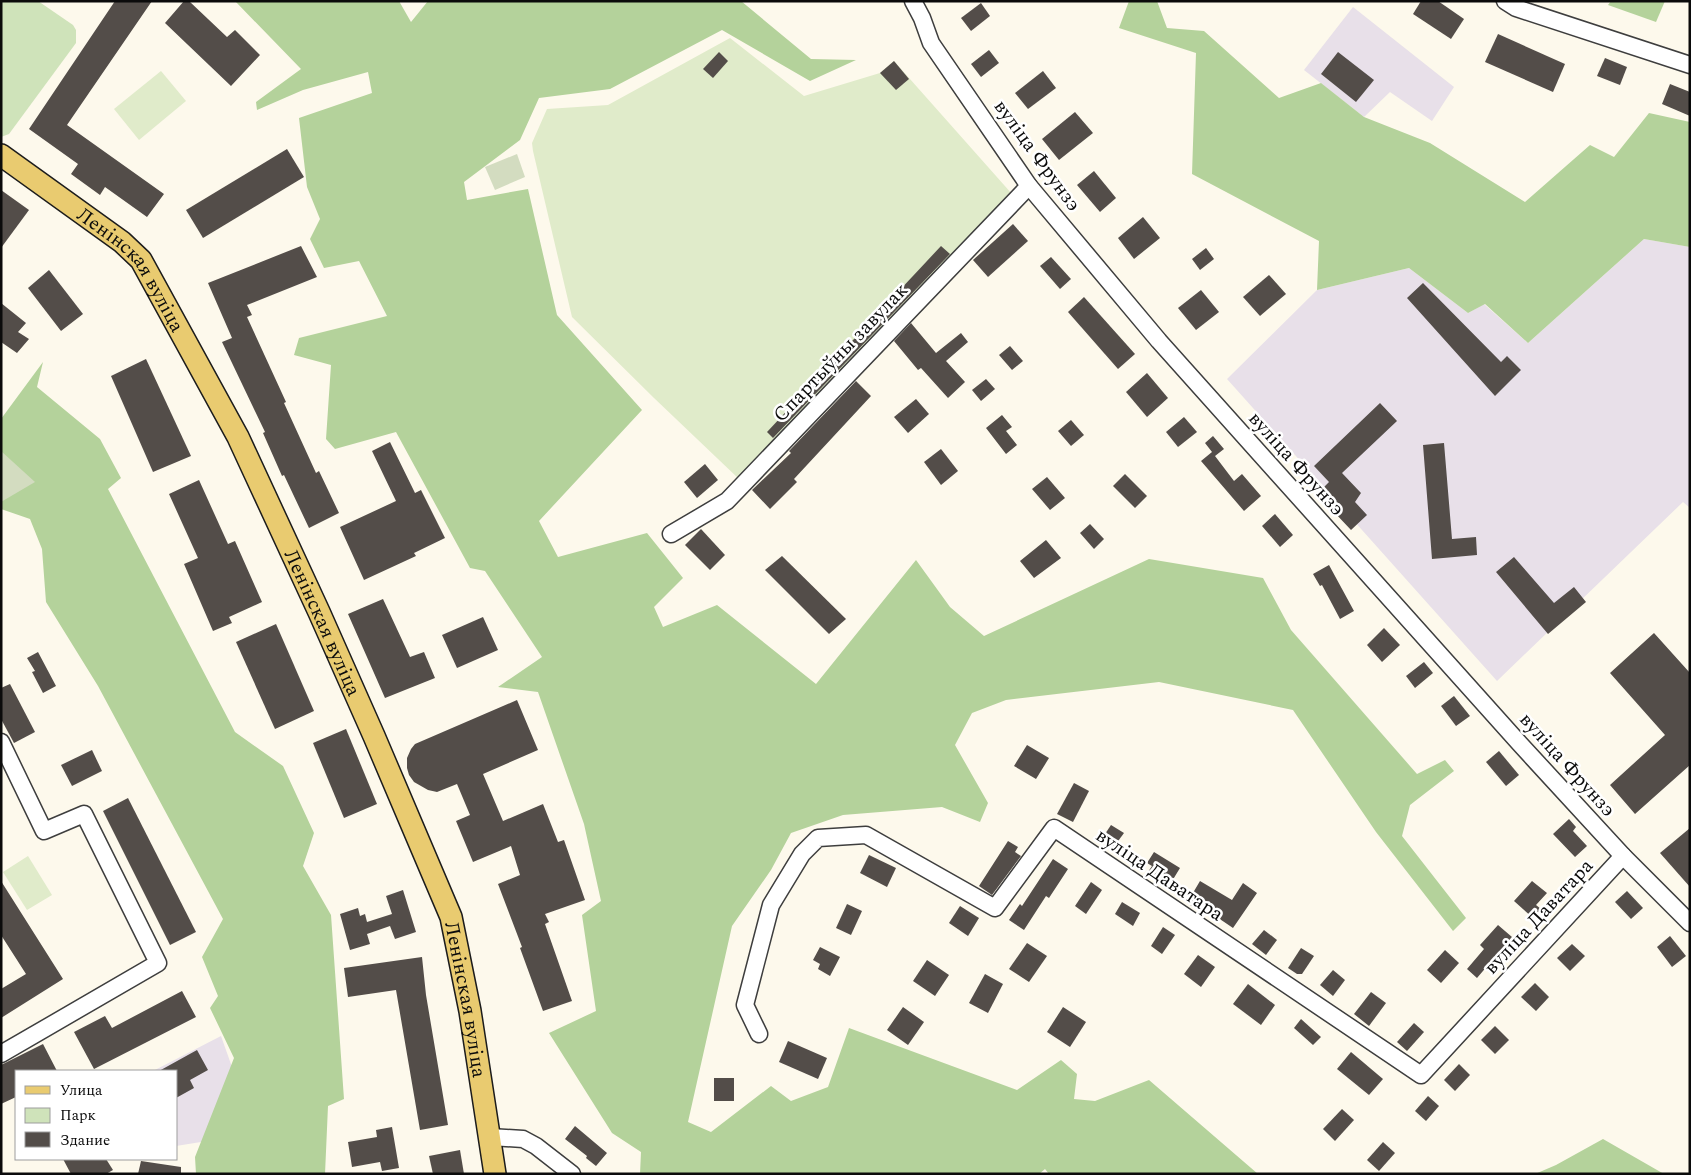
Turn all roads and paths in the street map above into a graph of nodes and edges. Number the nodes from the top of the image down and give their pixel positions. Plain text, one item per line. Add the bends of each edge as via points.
1 (913, 1) edge
2 (1506, 1) edge
3 (1690, 65) edge
4 (1, 155) edge
5 (1029, 186) junction
6 (671, 534) dead end
7 (1, 742) edge
8 (1623, 856) junction
9 (1690, 923) edge
10 (759, 1034) dead end
11 (1, 1054) edge
12 (490, 1137) junction
13 (495, 1174) edge
14 (572, 1174) edge

1 - 5 street, вуліца Фрунзэ via 931,43
2 - 3 street via 1516,8
4 - 12 main road, Ленінская вуліца via 142,260 238,437 319,612 451,917
5 - 6 street, Спартыўны завулак via 727,501
5 - 8 street, вуліца Фрунзэ via 1159,341
7 - 11 street via 44,831 84,814 158,963
8 - 9 street, вуліца Фрунзэ
8 - 10 street, вуліца Даватара via 1421,1075 1054,828 995,908 866,835 818,838 802,854 771,905 746,1005
12 - 13 main road, Ленінская вуліца
12 - 14 street via 523,1139

